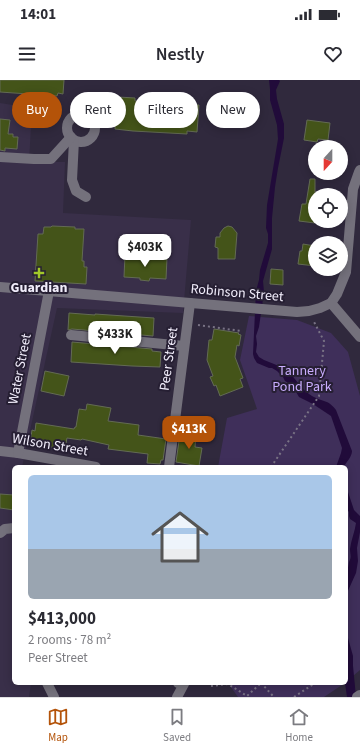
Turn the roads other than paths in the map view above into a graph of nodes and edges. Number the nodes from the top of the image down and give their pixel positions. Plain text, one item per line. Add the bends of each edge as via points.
1 (0, 157) edge
2 (360, 170) edge
3 (86, 197) dead end
4 (0, 287) edge
5 (49, 291) junction
6 (190, 303) junction
7 (331, 303) junction
8 (71, 334) dead end
9 (360, 337) edge
10 (184, 346) junction
11 (0, 450) edge
12 (18, 453) junction
13 (73, 465) edge
14 (169, 465) edge
15 (12, 528) edge
16 (0, 533) edge
17 (48, 685) edge
18 (183, 685) edge
19 (360, 695) edge
20 (54, 697) edge
21 (177, 697) edge
22 (357, 697) edge

1 - 3 street via 51,159 72,139 72,180 76,191
2 - 7 street via 353,189 346,272
4 - 5 street, Robinson Street
5 - 6 street, Robinson Street
5 - 12 street, Water Street
6 - 7 street, Robinson Street via 297,312 309,312
6 - 10 street, Peer Street
7 - 9 street
8 - 10 street
10 - 14 street, Peer Street
11 - 12 street, Wilson Street
12 - 13 street, Wilson Street
15 - 16 street
17 - 20 street
18 - 21 street
19 - 22 street

